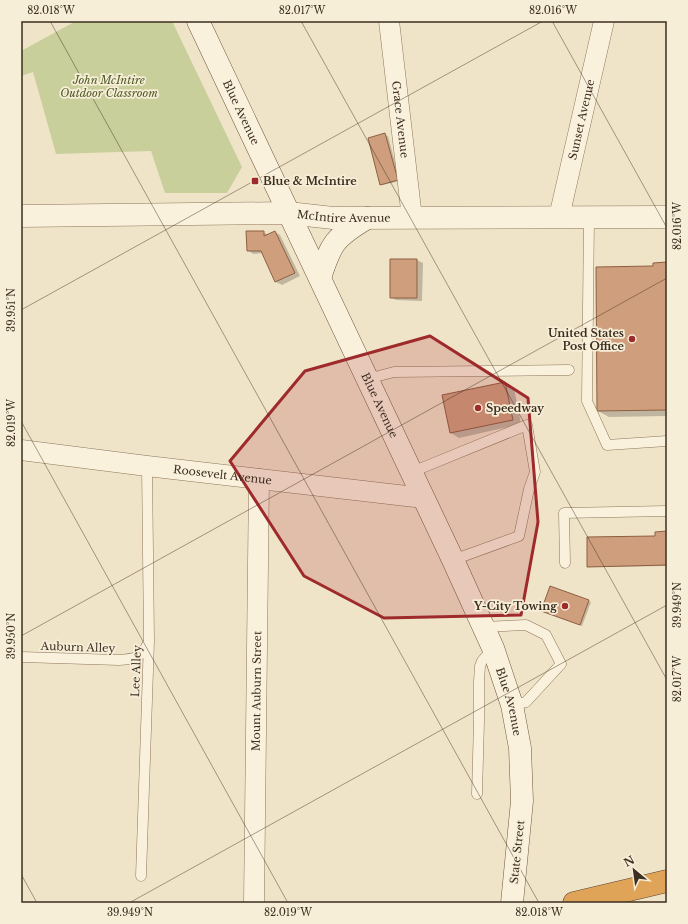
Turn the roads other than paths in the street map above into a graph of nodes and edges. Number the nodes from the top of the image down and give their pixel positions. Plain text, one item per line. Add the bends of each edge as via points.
1 (198, 21) edge
2 (390, 21) edge
3 (604, 21) edge
4 (288, 213) junction
5 (21, 216) edge
6 (559, 217) junction
7 (589, 217) junction
8 (667, 217) edge
9 (368, 218) junction
10 (412, 218) junction
11 (320, 278) junction
12 (569, 370) dead end
13 (367, 379) junction
14 (667, 441) edge
15 (21, 450) edge
16 (147, 466) junction
17 (412, 472) junction
18 (259, 479) junction
19 (424, 498) junction
20 (667, 511) edge
21 (453, 560) junction
22 (565, 563) dead end
23 (484, 627) junction
24 (149, 641) junction
25 (494, 648) junction
26 (21, 657) edge
27 (512, 705) junction
28 (477, 794) dead end
29 (522, 802) joint
30 (142, 876) dead end
31 (667, 881) edge
32 (254, 903) edge
33 (512, 903) edge
34 (574, 903) edge

1 - 4 main road, Blue Avenue
2 - 10 street, Grace Avenue
3 - 6 street, Sunset Avenue
4 - 5 main road, McIntire Avenue
4 - 9 main road, McIntire Avenue via 333,218
4 - 11 main road, Blue Avenue
6 - 7 main road, McIntire Avenue
6 - 10 main road, McIntire Avenue
7 - 8 main road, McIntire Avenue
7 - 14 lane via 587,401 607,445
9 - 10 main road, McIntire Avenue
9 - 11 main road via 338,238 330,250
11 - 13 main road, Blue Avenue
12 - 13 lane via 394,372
13 - 17 main road, Blue Avenue
15 - 16 street, Roosevelt Avenue
16 - 18 street, Roosevelt Avenue
16 - 24 lane, Lee Alley
17 - 19 main road, Blue Avenue
17 - 21 lane via 527,425 535,472 519,536
18 - 19 street, Roosevelt Avenue
18 - 32 street, Mount Auburn Street
19 - 21 main road, Blue Avenue
20 - 22 lane via 564,513
21 - 23 main road, Blue Avenue
23 - 25 main road, Blue Avenue
23 - 27 lane via 526,625 546,635 562,664 526,702
24 - 26 lane, Auburn Alley via 144,652 134,659
24 - 30 lane, Lee Alley
25 - 27 main road, Blue Avenue
25 - 28 lane via 482,661 478,681 480,721
27 - 29 main road, Blue Avenue via 520,748
29 - 33 main road, State Street
31 - 34 highway

